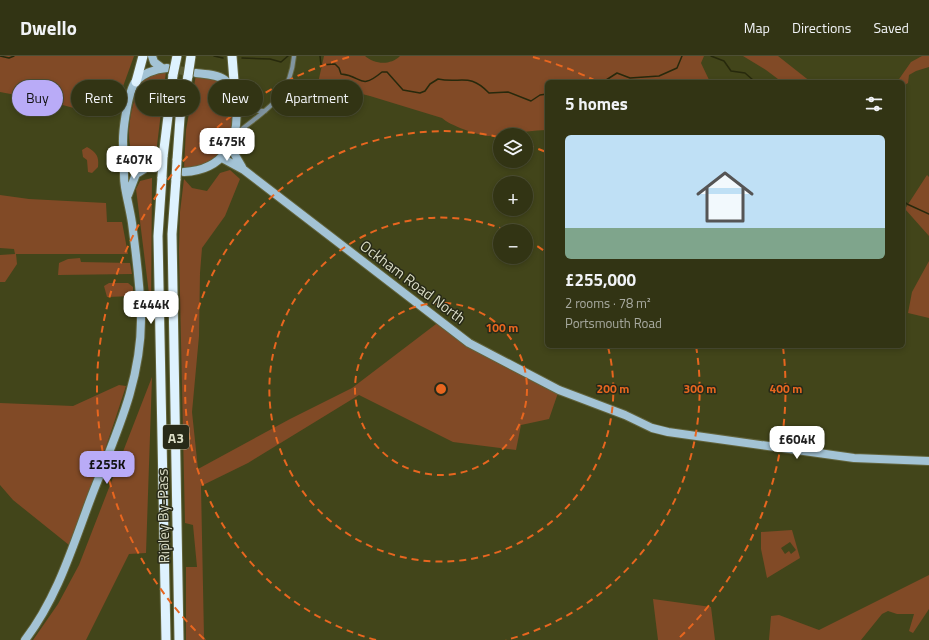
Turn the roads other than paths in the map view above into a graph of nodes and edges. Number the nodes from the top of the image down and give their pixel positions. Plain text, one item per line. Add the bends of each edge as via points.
1 (143, 56) edge
2 (152, 56) edge
3 (178, 56) edge
4 (191, 56) edge
5 (232, 56) edge
6 (294, 56) edge
7 (167, 70) junction
8 (192, 74) junction
9 (137, 80) edge
10 (139, 80) edge
11 (226, 80) edge
12 (234, 80) edge
13 (135, 84) edge
14 (265, 110) joint
15 (236, 116) edge
16 (234, 136) junction
17 (231, 144) junction
18 (125, 154) junction
19 (222, 158) junction
20 (146, 168) junction
21 (155, 168) dead end
22 (244, 170) junction
23 (184, 172) dead end
24 (128, 195) junction
25 (929, 461) edge
26 (25, 640) edge
27 (166, 640) edge
28 (179, 640) edge

1 - 9 highway
2 - 7 main road via 154,62
3 - 7 highway, Ripley By-Pass / A3, bridge
4 - 8 highway, Ripley By-Pass / A3, bridge
5 - 12 highway
6 - 14 street via 282,94
7 - 10 main road via 150,72
7 - 27 highway, Ripley By-Pass / A3, bridge via 158,236
8 - 11 main road
8 - 28 highway, Ripley By-Pass / A3, bridge via 180,118 172,234
13 - 18 main road via 127,112
14 - 16 street
15 - 16 main road
16 - 17 main road
17 - 19 main road
17 - 22 main road, Ockham Road North
18 - 20 main road via 132,162
18 - 24 main road via 124,178
19 - 22 main road, Ockham Road North
19 - 23 main road via 204,168
20 - 21 main road
20 - 24 main road via 136,174
22 - 25 main road, Ockham Road North via 469,344 559,390 668,432 854,458
24 - 26 main road via 141,315 139,352 133,383 125,414 73,550 52,596

